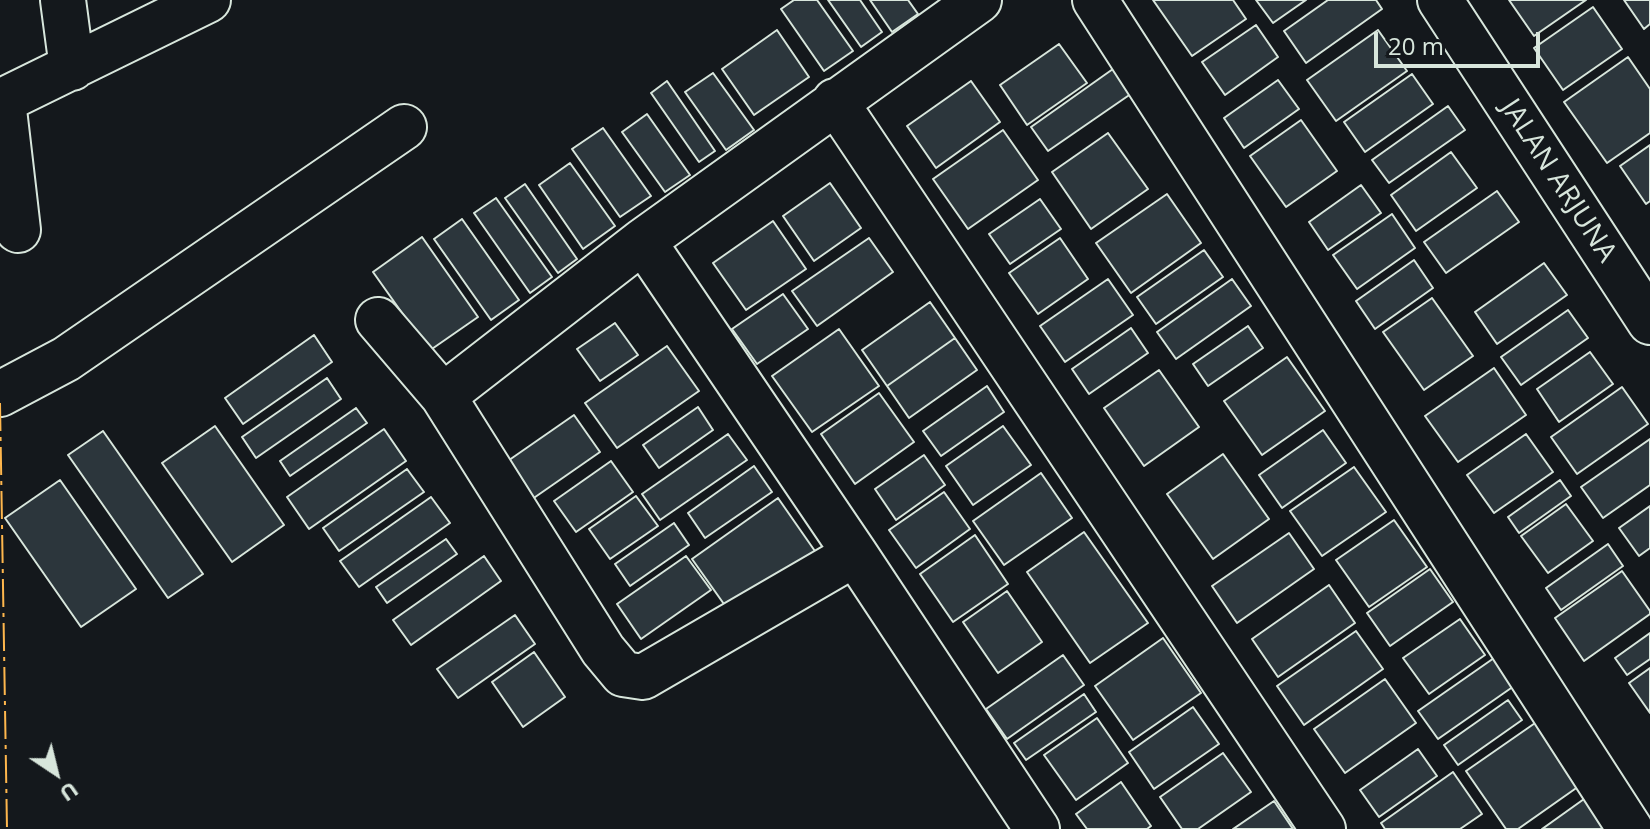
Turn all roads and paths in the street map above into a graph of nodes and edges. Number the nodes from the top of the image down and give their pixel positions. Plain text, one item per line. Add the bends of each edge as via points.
1 (63, 0) edge
2 (208, 0) edge
3 (979, 0) edge
4 (1095, 0) edge
5 (1440, 0) edge
6 (72, 68) junction
7 (835, 101) junction
8 (1, 102) edge
9 (404, 127) dead end
10 (18, 230) dead end
11 (643, 241) junction
12 (378, 320) dead end
13 (1650, 322) edge
14 (0, 394) edge
15 (443, 396) junction
16 (855, 554) junction
17 (1037, 829) edge
18 (1323, 829) edge
19 (1630, 829) edge

1 - 6 street
2 - 6 street
3 - 7 street
4 - 19 street
5 - 13 street, JALAN ARJUNA
6 - 8 street
7 - 11 street
7 - 18 street
8 - 10 street
9 - 14 street via 66,359
11 - 15 street
11 - 16 street
12 - 15 street
15 - 16 street via 623,674 643,677
16 - 17 street

